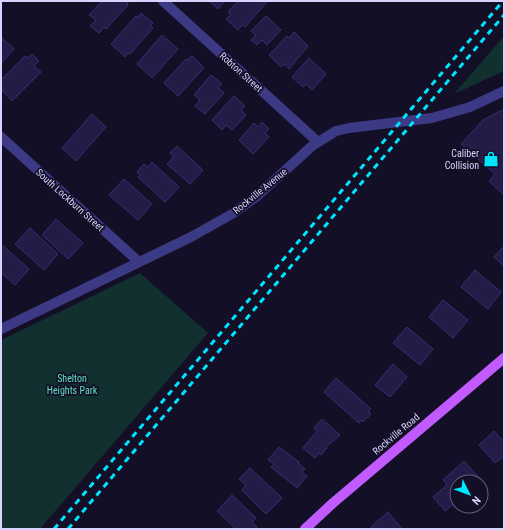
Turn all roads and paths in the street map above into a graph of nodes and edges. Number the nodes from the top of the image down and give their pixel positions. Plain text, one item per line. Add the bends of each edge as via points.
1 (163, 1) edge
2 (504, 91) edge
3 (1, 137) edge
4 (318, 142) junction
5 (139, 262) junction
6 (1, 329) edge
7 (504, 358) edge
8 (305, 529) edge

1 - 4 street, Robton Street
2 - 4 street, Rockville Avenue via 448,114 424,120 349,128 336,131
3 - 5 street, South Lockburn Street
4 - 5 street, Rockville Avenue via 244,206 191,237
5 - 6 street, Rockville Avenue
7 - 8 main road, Rockville Road

